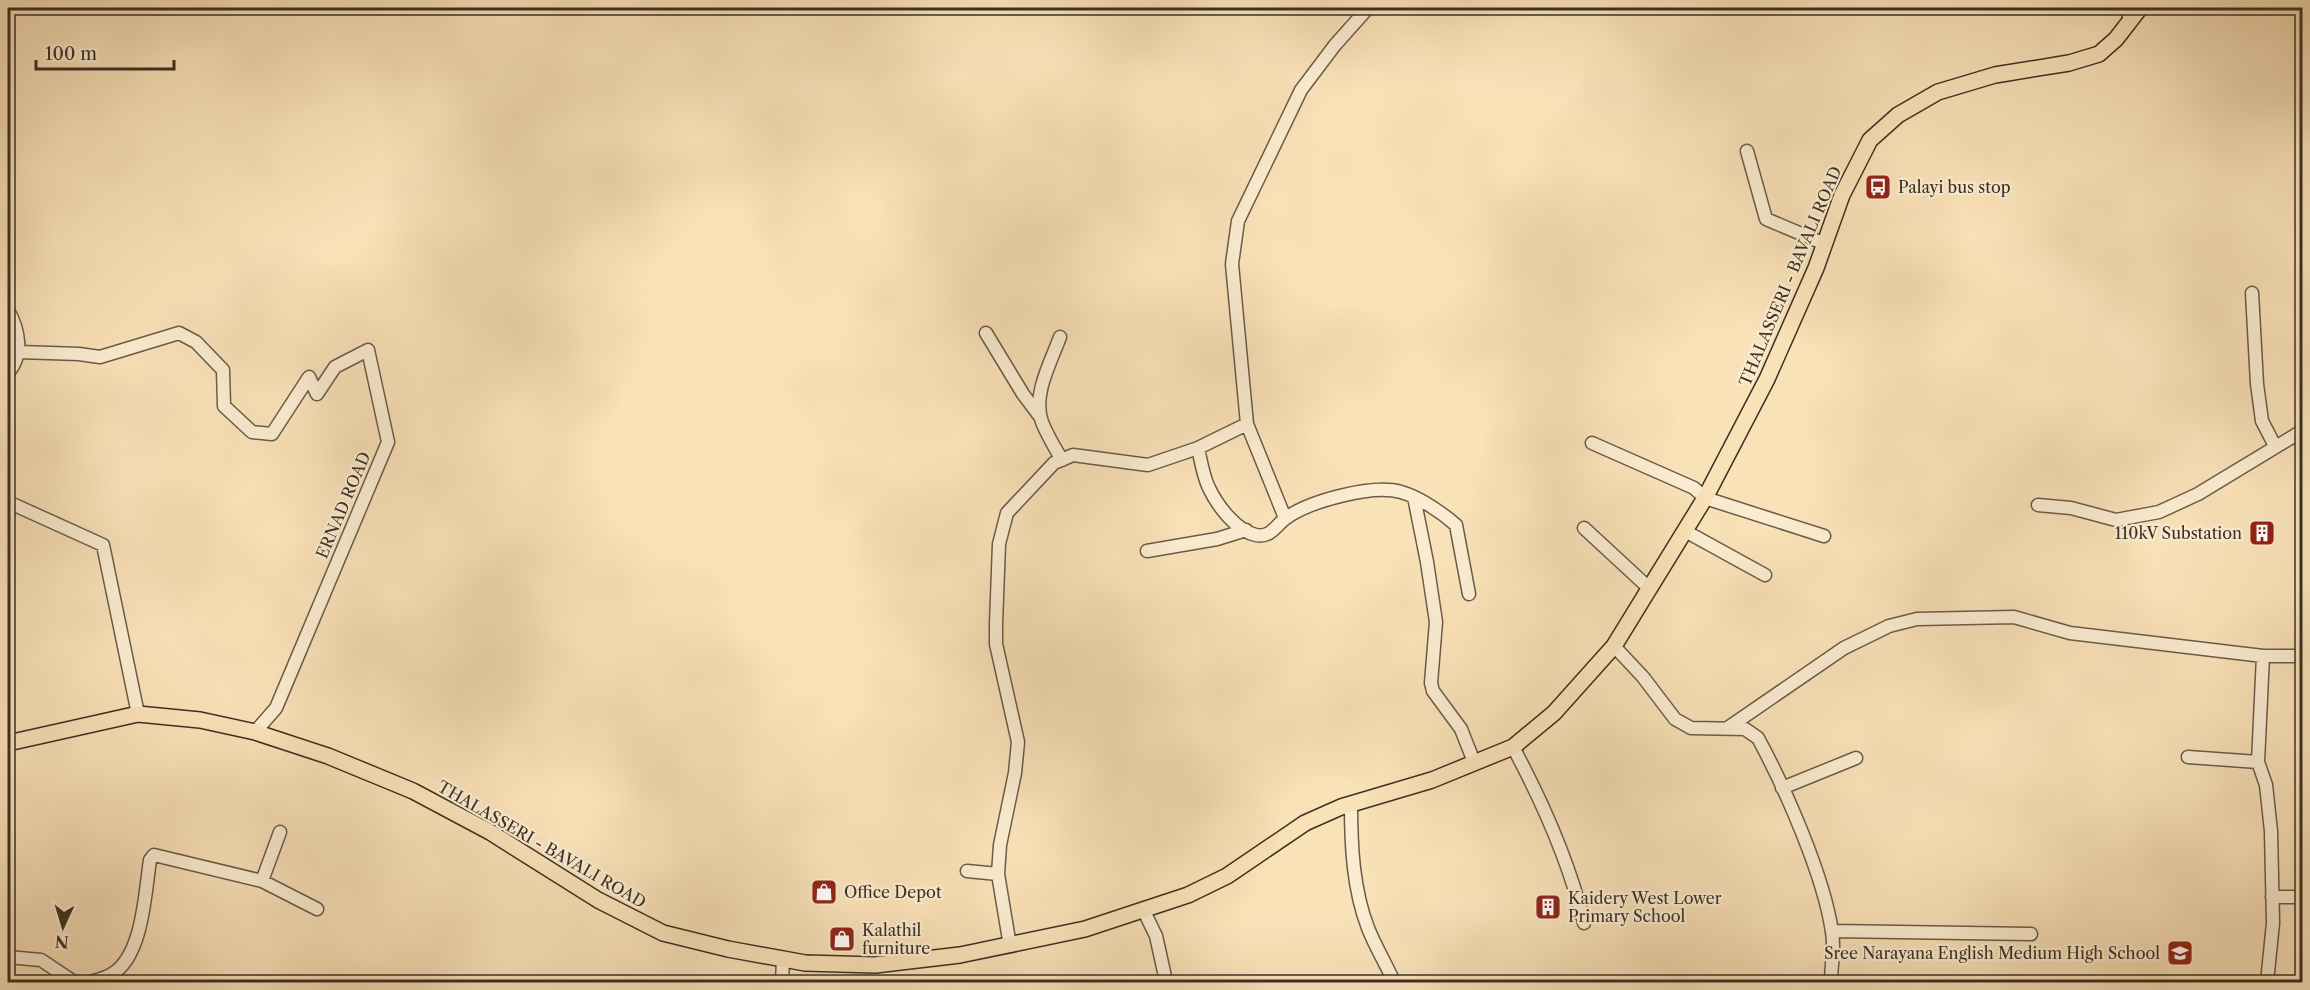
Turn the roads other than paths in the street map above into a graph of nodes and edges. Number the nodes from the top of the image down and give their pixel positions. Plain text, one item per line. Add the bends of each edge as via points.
1 (1368, 8) edge
2 (2132, 12) edge
3 (1747, 151) dead end
4 (1825, 244) junction
5 (2252, 293) dead end
6 (8, 310) edge
7 (986, 333) dead end
8 (1060, 337) dead end
9 (19, 352) junction
10 (8, 373) edge
11 (1041, 417) junction
12 (1247, 424) junction
13 (2302, 431) edge
14 (1592, 443) dead end
15 (2274, 446) junction
16 (1198, 448) junction
17 (1062, 460) junction
18 (1414, 497) junction
19 (1706, 498) junction
20 (8, 502) edge
21 (2038, 505) dead end
22 (1285, 518) junction
23 (1584, 528) dead end
24 (1246, 530) junction
25 (1685, 531) junction
26 (1824, 536) dead end
27 (1147, 551) dead end
28 (1765, 575) dead end
29 (1650, 589) junction
30 (1469, 594) dead end
31 (1614, 646) junction
32 (2263, 656) junction
33 (2302, 656) edge
34 (138, 714) junction
35 (1729, 727) junction
36 (255, 732) junction
37 (8, 743) edge
38 (1513, 747) junction
39 (2188, 757) dead end
40 (1856, 758) dead end
41 (1474, 762) junction
42 (2258, 762) junction
43 (1782, 788) junction
44 (1351, 804) junction
45 (280, 832) dead end
46 (967, 871) dead end
47 (998, 874) junction
48 (262, 881) junction
49 (2272, 897) junction
50 (2302, 897) edge
51 (317, 909) dead end
52 (1143, 909) junction
53 (1584, 923) dead end
54 (1832, 931) junction
55 (2031, 934) dead end
56 (1010, 946) junction
57 (8, 957) edge
58 (783, 959) junction
59 (1166, 981) dead end
60 (74, 982) edge
61 (90, 982) edge
62 (782, 982) edge
63 (1394, 982) edge
64 (1830, 982) edge
65 (2267, 982) edge

1 - 12 street via 1301,90 1238,221 1232,264
2 - 4 main road, THALASSERI - BAVALI ROAD via 2116,39 2099,54 1950,88 1898,115 1870,140 1842,195
3 - 4 street via 1766,219
4 - 19 main road, THALASSERI - BAVALI ROAD via 1767,379
5 - 15 street via 2262,421
6 - 9 street
7 - 11 street
8 - 11 street via 1042,387
9 - 10 street
9 - 36 street, ERNAD ROAD via 100,357 179,333 196,342 223,370 224,406 252,432 272,434 309,377 317,394 335,367 368,350 388,442 276,708
11 - 17 street
12 - 16 street
12 - 22 street
13 - 15 street
14 - 19 street via 1694,488
15 - 21 street via 2208,488 2159,512 2116,520 2071,508
16 - 17 street via 1148,465 1073,455
16 - 24 street via 1208,488 1237,526
17 - 47 street via 1034,482 1007,513 999,544 996,644 1018,742
18 - 22 street via 1390,490 1353,494
18 - 30 street via 1456,525
18 - 41 street via 1436,622 1431,683 1461,729
19 - 25 main road, THALASSERI - BAVALI ROAD
19 - 26 street
20 - 34 street via 104,545
22 - 24 street via 1270,533 1257,535
23 - 29 street
24 - 27 street via 1216,540
25 - 28 street
25 - 29 main road, THALASSERI - BAVALI ROAD
29 - 31 main road, THALASSERI - BAVALI ROAD
31 - 35 street via 1675,719 1691,728
31 - 38 main road, THALASSERI - BAVALI ROAD via 1554,713
32 - 33 street
32 - 35 street via 2070,633 2014,617 1917,619 1889,626 1844,648
32 - 42 street
34 - 36 main road, THALASSERI - BAVALI ROAD via 200,720
34 - 37 main road, THALASSERI - BAVALI ROAD
35 - 43 street via 1745,729 1758,738
36 - 58 main road, THALASSERI - BAVALI ROAD via 413,790 490,832 598,900 663,933
38 - 41 main road, THALASSERI - BAVALI ROAD
38 - 53 street via 1538,794 1574,881
39 - 42 street
40 - 43 street
41 - 44 main road, THALASSERI - BAVALI ROAD via 1432,780
42 - 49 street via 2266,785 2271,831
43 - 54 street via 1818,874
44 - 52 main road, THALASSERI - BAVALI ROAD via 1305,823 1227,876 1188,895
44 - 63 street via 1358,894 1368,929
45 - 48 street
46 - 47 street
47 - 56 street
48 - 51 street
48 - 61 street via 154,855 138,934 129,956 114,974
49 - 50 street
49 - 65 street
52 - 56 main road, THALASSERI - BAVALI ROAD via 1084,929
52 - 59 street via 1156,936
54 - 55 street
54 - 64 street
56 - 58 main road, THALASSERI - BAVALI ROAD via 875,965
57 - 60 street via 41,960
58 - 62 street

